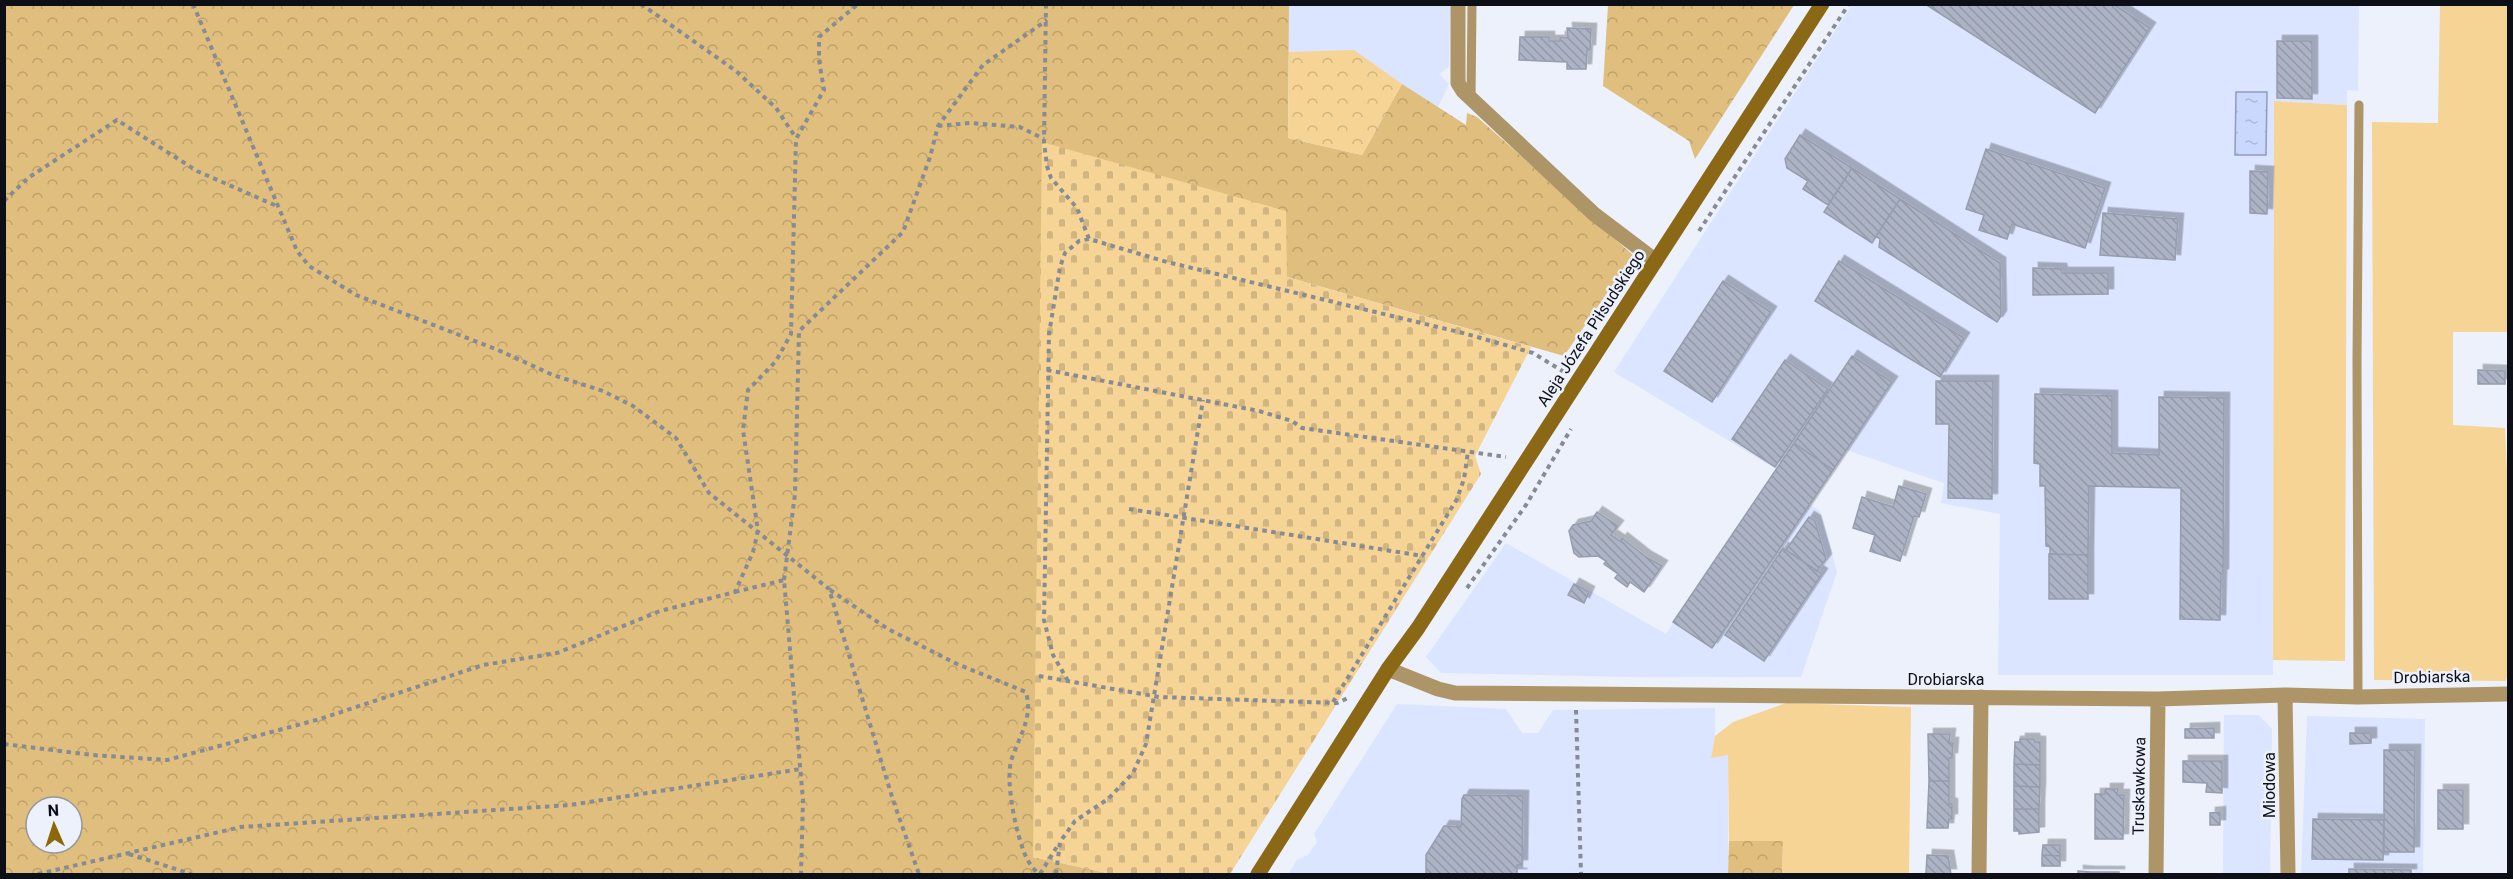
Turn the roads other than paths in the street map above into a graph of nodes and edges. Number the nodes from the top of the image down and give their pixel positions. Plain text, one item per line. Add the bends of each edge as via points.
1 (1458, 4) edge
2 (1472, 4) edge
3 (1822, 4) edge
4 (1471, 100) junction
5 (2360, 105) dead end
6 (1656, 261) junction
7 (1388, 669) junction
8 (2508, 694) edge
9 (2285, 695) junction
10 (1981, 697) junction
11 (2358, 697) junction
12 (2158, 699) junction
13 (1258, 874) edge
14 (1979, 874) edge
15 (2156, 874) edge
16 (2288, 874) edge

1 - 4 street via 1458,83
2 - 4 lane
3 - 6 main road, Aleja Józefa Piłsudskiego
4 - 6 street via 1594,214
5 - 11 lane
6 - 7 main road, Aleja Józefa Piłsudskiego
7 - 10 street, Drobiarska via 1452,692
7 - 13 main road, Aleja Józefa Piłsudskiego
8 - 11 street, Drobiarska
9 - 11 street, Drobiarska
9 - 12 street, Drobiarska
9 - 16 street, Miodowa
10 - 12 street, Drobiarska
10 - 14 street
12 - 15 street, Truskawkowa

